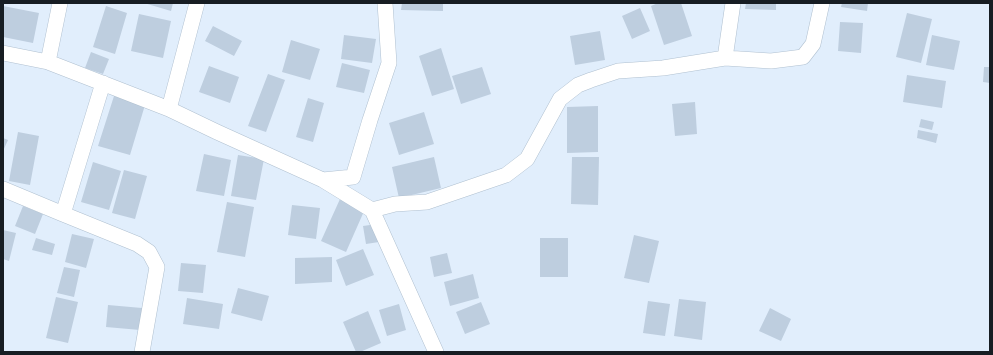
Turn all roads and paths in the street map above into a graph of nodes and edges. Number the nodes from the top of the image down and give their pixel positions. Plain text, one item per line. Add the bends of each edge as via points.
1 (60, 3) edge
2 (197, 3) edge
3 (385, 3) edge
4 (733, 3) edge
5 (822, 3) edge
6 (3, 52) edge
7 (725, 58) junction
8 (48, 62) junction
9 (103, 83) junction
10 (169, 109) junction
11 (323, 180) junction
12 (3, 189) edge
13 (372, 210) junction
14 (63, 214) junction
15 (142, 352) edge
16 (436, 352) edge

1 - 8 street
2 - 10 street
3 - 11 street via 389,63 353,177
4 - 7 street
5 - 7 street via 813,44 803,57 771,61
6 - 8 street
7 - 13 street via 663,68 618,71 578,85 560,99 527,159 506,175 427,202 395,204
8 - 9 street
9 - 10 street
9 - 14 street
10 - 11 street
11 - 13 street
12 - 14 street
13 - 16 street
14 - 15 street via 137,244 149,252 157,268

